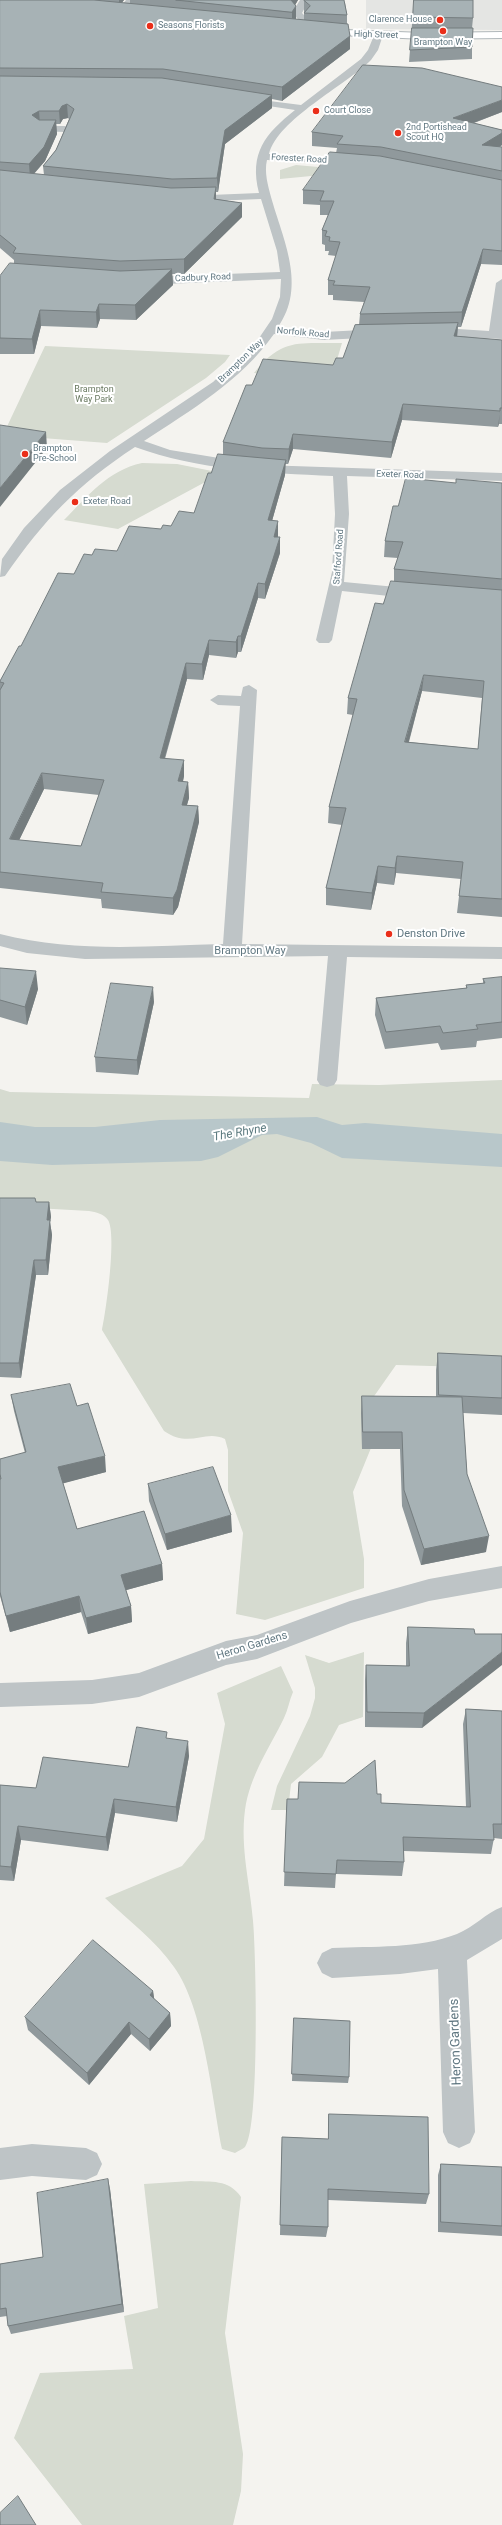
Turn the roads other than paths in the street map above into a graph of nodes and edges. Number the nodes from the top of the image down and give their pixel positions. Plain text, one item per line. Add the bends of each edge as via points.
1 (131, 0) edge
2 (306, 0) edge
3 (118, 10) joint
4 (133, 12) edge
5 (291, 29) joint
6 (378, 35) junction
7 (502, 35) edge
8 (349, 73) junction
9 (365, 74) edge
10 (228, 97) edge
11 (303, 108) junction
12 (40, 129) edge
13 (60, 144) edge
14 (262, 157) junction
15 (364, 164) edge
16 (266, 196) junction
17 (177, 198) edge
18 (287, 275) junction
19 (130, 281) edge
20 (502, 286) edge
21 (271, 330) junction
22 (418, 331) edge
23 (395, 332) edge
24 (498, 335) edge
25 (134, 442) junction
26 (340, 473) junction
27 (502, 478) edge
28 (0, 573) edge
29 (338, 586) junction
30 (432, 595) edge
31 (324, 640) dead end
32 (218, 700) dead end
33 (0, 940) edge
34 (232, 950) junction
35 (338, 950) junction
36 (502, 953) edge
37 (327, 1080) dead end
38 (502, 1577) edge
39 (0, 1695) edge
40 (502, 1921) edge
41 (452, 1952) junction
42 (332, 1963) dead end
43 (459, 2132) dead end
44 (0, 2164) edge
45 (86, 2164) dead end

1 - 3 street
2 - 5 street via 298,7 297,13 303,18
3 - 4 main road
5 - 6 main road, High Street
6 - 7 main road, High Street
6 - 8 street via 370,56
8 - 9 street
8 - 11 street
10 - 11 street
11 - 14 street via 268,143
12 - 13 street via 66,126
14 - 15 street, Forester Road
14 - 16 street, Brampton Way
16 - 17 street
16 - 18 street, Brampton Way via 283,245
18 - 19 street, Cadbury Road
18 - 21 street, Brampton Way via 284,306
20 - 24 street
21 - 23 street, Norfolk Road via 324,336
21 - 25 street, Brampton Way via 250,355 219,383
22 - 24 street
25 - 26 street, Exeter Road via 167,454 234,466
25 - 28 street, Brampton Way via 93,470 53,505 18,545
26 - 27 street, Exeter Road
26 - 29 street, Stafford Road via 342,514
29 - 30 street
29 - 31 street, Stafford Road
32 - 34 street via 249,695
33 - 34 street, Brampton Way via 49,949 96,952
34 - 35 street, Brampton Way
35 - 36 street, Brampton Way
35 - 37 street
38 - 39 street, Heron Gardens via 429,1590 350,1612 139,1685 92,1692
40 - 41 street via 484,1937
41 - 42 street via 425,1957
41 - 43 street, Heron Gardens
44 - 45 street via 32,2160

